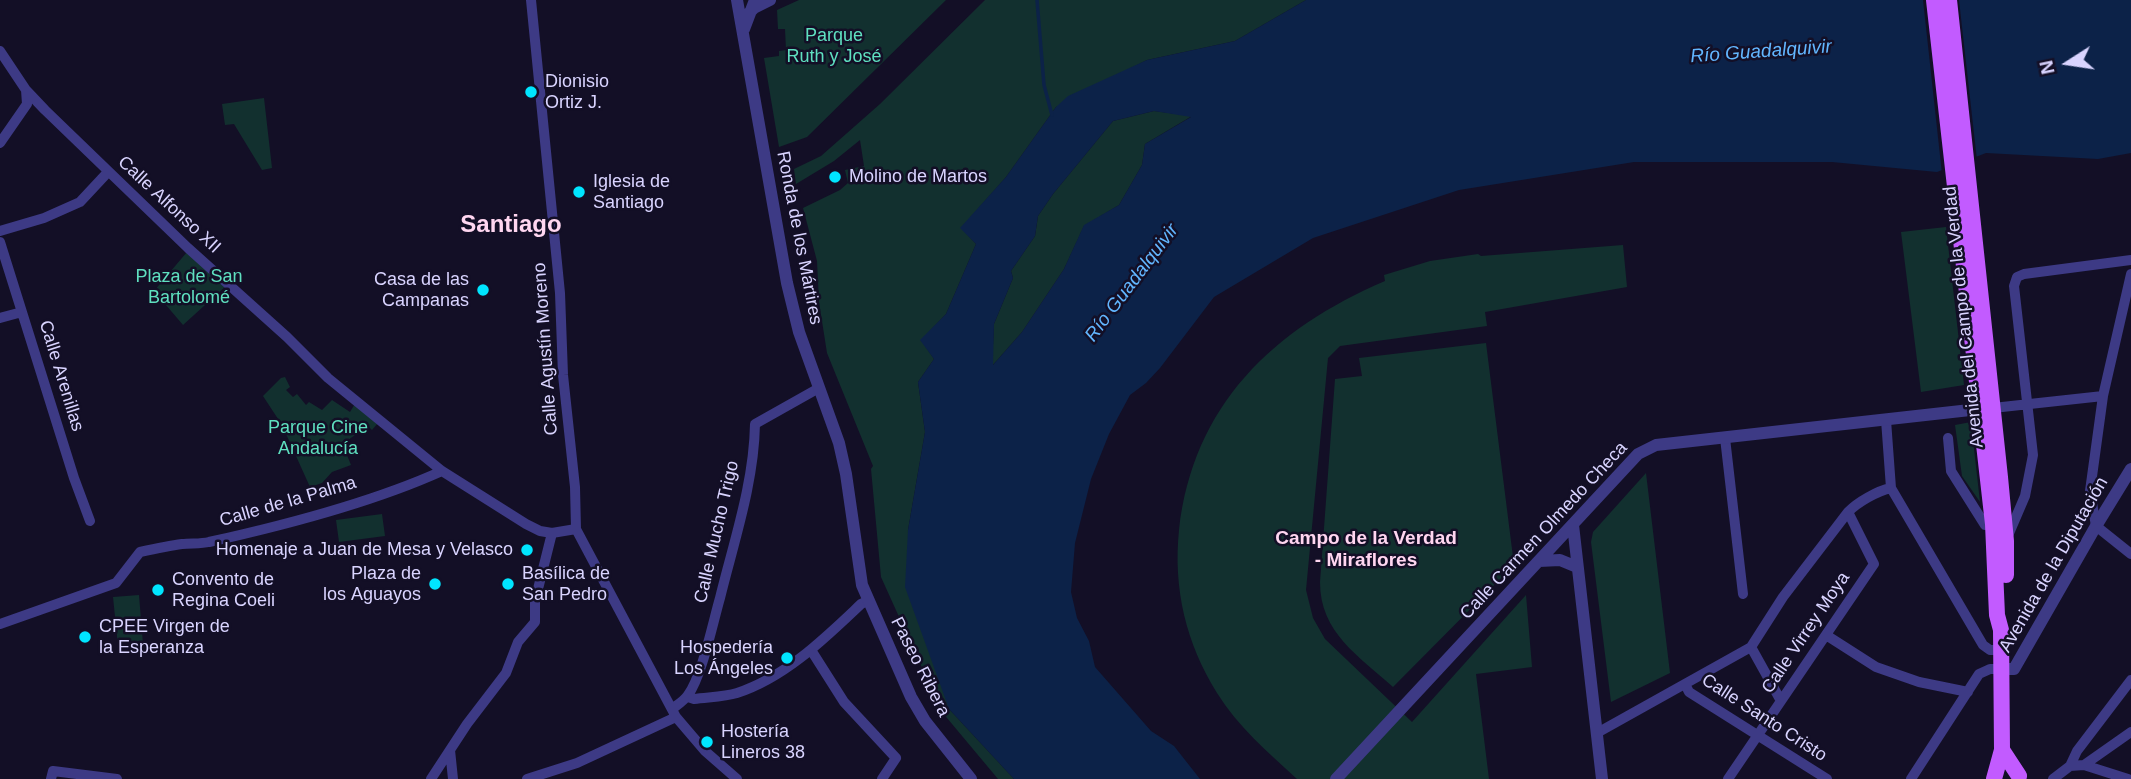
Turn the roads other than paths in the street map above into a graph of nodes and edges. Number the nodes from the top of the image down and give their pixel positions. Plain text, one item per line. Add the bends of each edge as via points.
1 (531, 0) edge
2 (737, 0) edge
3 (755, 0) edge
4 (770, 0) edge
5 (1934, 0) edge
6 (1948, 0) edge
7 (749, 14) junction
8 (743, 41) junction
9 (0, 51) edge
10 (26, 90) junction
11 (0, 143) edge
12 (108, 172) junction
13 (1964, 207) junction
14 (0, 230) edge
15 (0, 242) edge
16 (2131, 260) edge
17 (2131, 274) edge
18 (23, 312) junction
19 (0, 318) edge
20 (819, 388) junction
21 (2103, 396) junction
22 (2028, 404) junction
23 (1986, 408) junction
24 (1886, 420) junction
25 (1725, 438) junction
26 (1948, 438) dead end
27 (2131, 469) edge
28 (442, 471) junction
29 (1891, 488) junction
30 (1848, 512) junction
31 (90, 521) dead end
32 (1993, 524) junction
33 (1573, 525) junction
34 (2096, 526) junction
35 (576, 529) junction
36 (552, 533) junction
37 (2006, 541) junction
38 (2131, 554) edge
39 (1539, 562) junction
40 (1577, 567) junction
41 (1743, 594) dead end
42 (867, 601) junction
43 (3, 623) edge
44 (2001, 630) junction
45 (1826, 635) junction
46 (1751, 647) junction
47 (811, 650) junction
48 (2002, 650) junction
49 (2001, 669) junction
50 (2131, 680) edge
51 (1685, 684) junction
52 (1968, 692) junction
53 (688, 697) junction
54 (1781, 701) junction
55 (674, 713) junction
56 (2131, 732) edge
57 (1597, 733) junction
58 (1758, 735) junction
59 (450, 750) junction
60 (2002, 750) junction
61 (2084, 765) junction
62 (2070, 766) junction
63 (52, 775) edge
64 (2023, 778) edge
65 (117, 779) edge
66 (430, 779) edge
67 (453, 779) edge
68 (527, 779) edge
69 (737, 779) edge
70 (882, 779) edge
71 (971, 779) edge
72 (1336, 779) edge
73 (1602, 779) edge
74 (1728, 779) edge
75 (1827, 779) edge
76 (1911, 779) edge
77 (1995, 779) edge
78 (2052, 779) edge
79 (2128, 779) edge

1 - 35 street, Calle Agustín Moreno via 560,293
2 - 8 street, Ronda de los Mártires
3 - 7 street
4 - 7 street
5 - 13 main road, Avenida del Campo de la Verdad
6 - 13 main road, Avenida del Campo de la Verdad
7 - 8 street
8 - 20 street, Ronda de los Mártires via 787,283
9 - 10 street, Calle Alfonso XII
10 - 11 street via 27,104
10 - 12 street, Calle Alfonso XII
12 - 14 street via 80,202
12 - 28 street, Calle Alfonso XII via 328,377
13 - 23 main road, Avenida del Campo de la Verdad
15 - 18 street, Calle Arenillas
16 - 22 street via 2017,277 2014,286
17 - 21 street
18 - 19 street
18 - 31 street, Calle Arenillas
20 - 42 street, Ronda de los Mártires via 846,474
20 - 53 street, Calle Mucho Trigo via 755,424 755,450 732,551
21 - 22 street
21 - 34 street via 2090,491
22 - 23 street
22 - 37 street via 2033,466
23 - 24 street, Calle Carmen Olmedo Checa
23 - 32 main road, Avenida del Campo de la Verdad
23 - 37 main road, Avenida del Campo de la Verdad
24 - 25 street, Calle Carmen Olmedo Checa
24 - 29 street
25 - 33 street, Calle Carmen Olmedo Checa via 1646,449
25 - 41 street
26 - 32 street, Avenida del Campo de la Verdad via 1951,471 1984,525
27 - 34 street, Avenida de la Diputación
28 - 36 street, Calle Alfonso XII via 526,524
28 - 43 street, Calle de la Palma via 270,527 140,552 116,583
29 - 30 street
29 - 48 street via 1983,645
30 - 45 street, Calle Virrey Moya via 1874,564
30 - 46 street
32 - 44 main road, Avenida del Campo de la Verdad
33 - 39 street, Calle Carmen Olmedo Checa
33 - 40 street
34 - 38 street
34 - 49 street, Avenida de la Diputación via 2014,669
35 - 36 street
35 - 55 street
36 - 59 street via 535,601 535,622 518,642 506,673
37 - 44 main road, Avenida del Campo de la Verdad via 2007,615
39 - 40 street via 1560,560
39 - 72 street, Calle Carmen Olmedo Checa
40 - 57 street
42 - 47 street
42 - 71 street, Paseo Ribera via 925,721
44 - 48 main road, Avenida del Campo de la Verdad
45 - 52 street via 1876,667
45 - 54 street, Calle Virrey Moya
46 - 51 street
46 - 54 street
47 - 53 street via 735,693
47 - 70 street via 844,702 896,758
48 - 49 main road, Avenida del Campo de la Verdad
49 - 52 street via 1979,674
49 - 60 main road, Avenida del Campo de la Verdad
50 - 62 street
51 - 57 street
51 - 58 street, Calle Santo Cristo via 1689,692
52 - 76 street
53 - 55 street
54 - 58 street, Calle Virrey Moya
55 - 68 street via 578,763
55 - 69 street via 705,751
56 - 61 street
57 - 73 street
58 - 74 street, Calle Virrey Moya
58 - 75 street, Calle Santo Cristo
59 - 66 street
59 - 67 street
60 - 64 main road
60 - 77 main road, Avenida del Campo de la Verdad
61 - 62 street
61 - 79 street
62 - 78 street
63 - 65 street
64 - 77 main road

